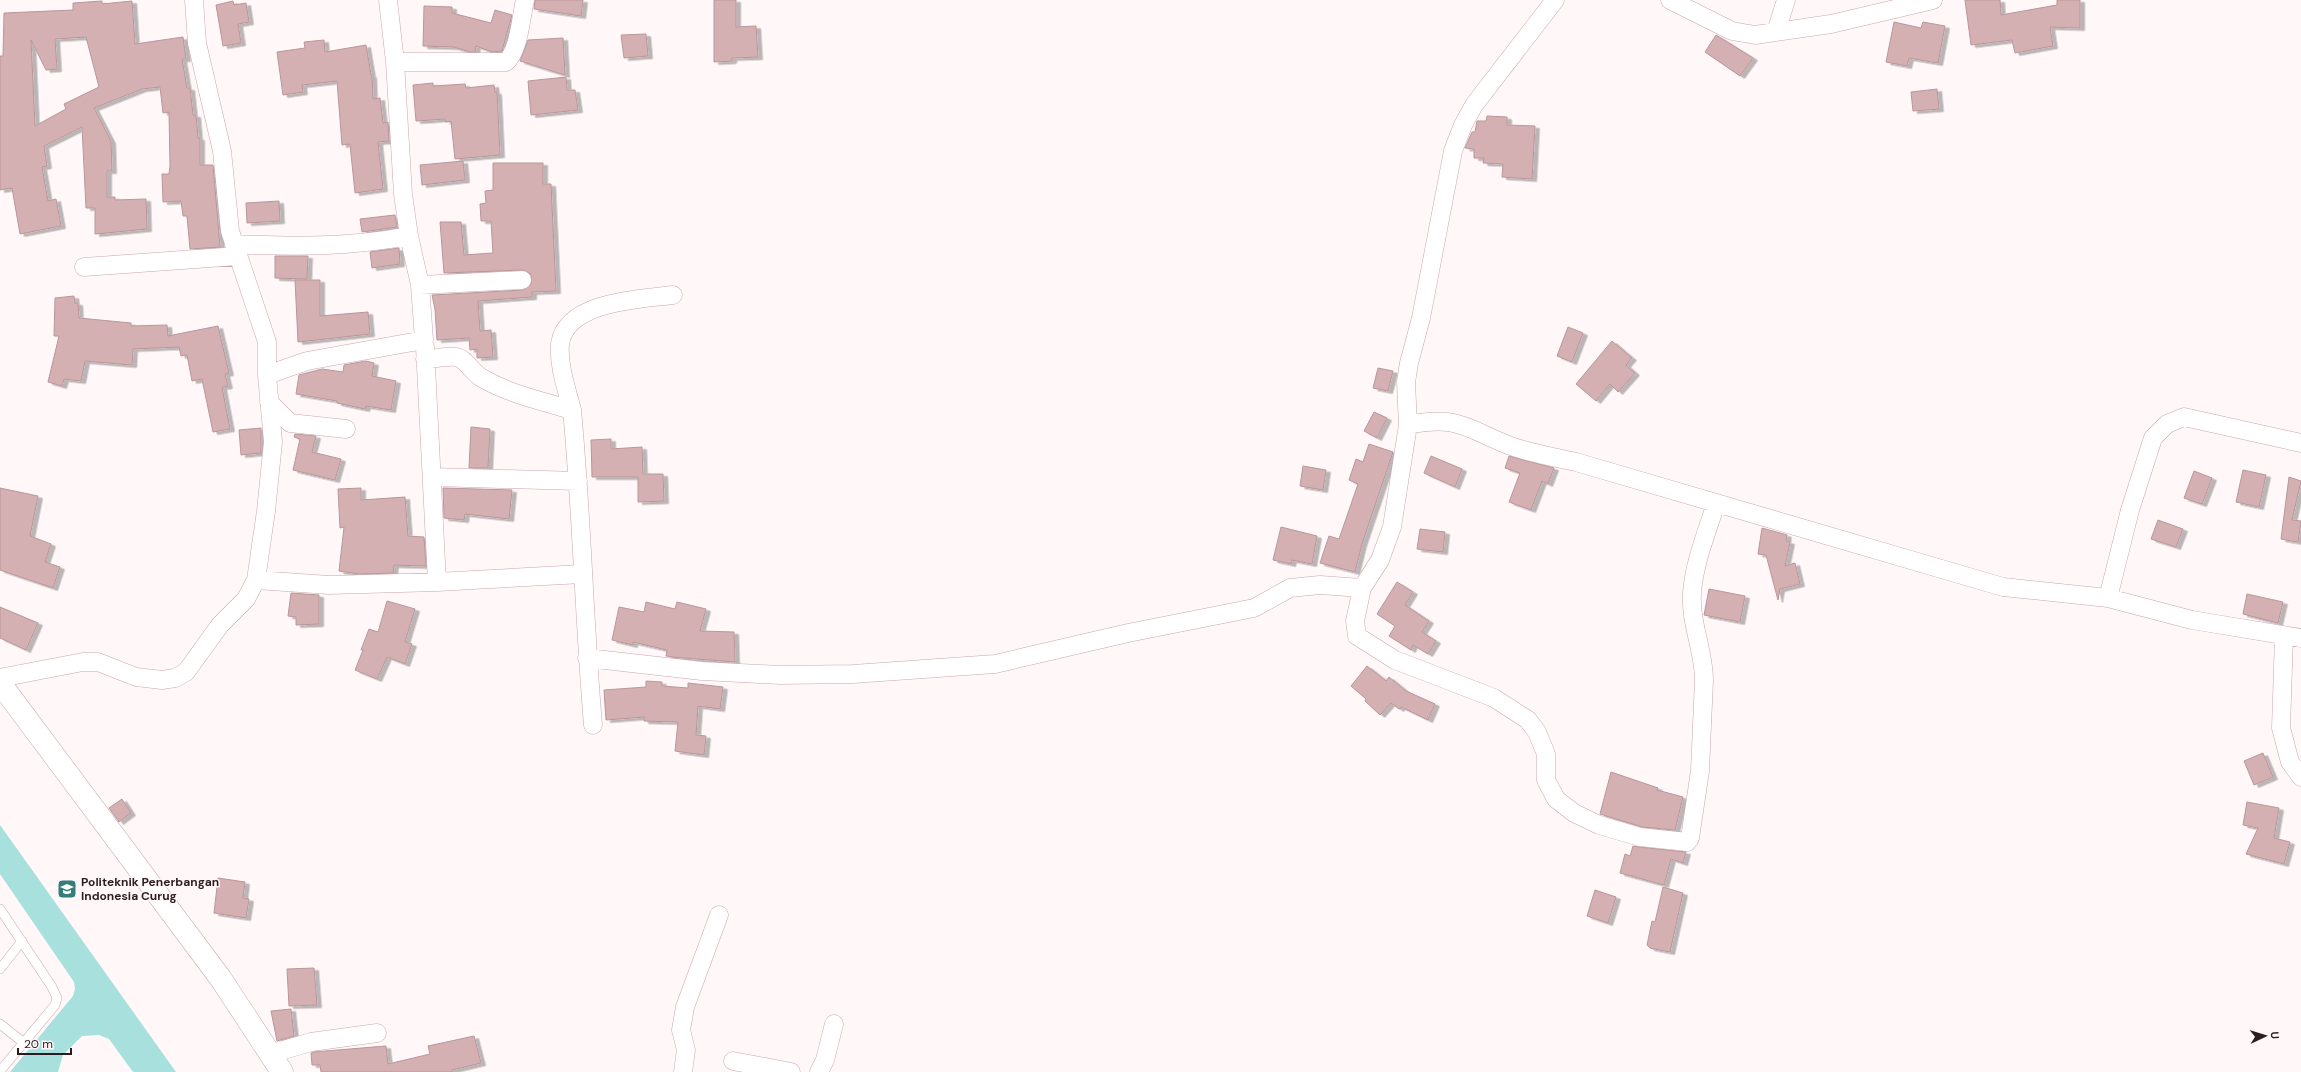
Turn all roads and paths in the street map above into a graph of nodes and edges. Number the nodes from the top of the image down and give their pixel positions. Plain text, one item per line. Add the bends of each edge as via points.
1 (194, 0) edge
2 (388, 0) edge
3 (525, 0) edge
4 (1555, 0) edge
5 (1670, 0) edge
6 (1786, 0) edge
7 (1933, 0) edge
8 (1776, 32) junction
9 (396, 62) junction
10 (409, 236) junction
11 (236, 250) junction
12 (84, 267) dead end
13 (522, 280) dead end
14 (420, 286) junction
15 (673, 295) dead end
16 (424, 340) junction
17 (425, 359) junction
18 (267, 375) junction
19 (269, 402) junction
20 (572, 410) junction
21 (1408, 425) junction
22 (346, 429) dead end
23 (2301, 443) edge
24 (432, 477) junction
25 (578, 481) junction
26 (1716, 503) junction
27 (582, 574) junction
28 (256, 580) junction
29 (437, 582) junction
30 (1362, 588) junction
31 (2108, 598) junction
32 (2292, 636) edge
33 (587, 658) junction
34 (0, 678) edge
35 (0, 683) edge
36 (593, 724) dead end
37 (2301, 777) edge
38 (0, 909) edge
39 (719, 915) dead end
40 (22, 941) junction
41 (0, 968) edge
42 (0, 1024) edge
43 (834, 1024) dead end
44 (377, 1033) dead end
45 (24, 1043) junction
46 (733, 1061) dead end
47 (276, 1063) edge
48 (0, 1071) edge
49 (683, 1072) edge
50 (791, 1072) edge
51 (794, 1072) edge
52 (819, 1072) edge

1 - 11 street via 197,43 222,151 230,231
2 - 9 street
3 - 9 street via 515,49 512,57 506,62
4 - 21 street via 1474,105 1453,151 1421,318 1409,363 1406,382
5 - 8 street via 1732,31 1755,35
6 - 8 street
7 - 8 street via 1831,24
9 - 10 street via 403,194
10 - 11 street via 347,245
10 - 14 street
11 - 12 street
11 - 18 street via 267,342
13 - 14 street
14 - 16 street
15 - 20 street via 596,307 568,328 562,340 561,355
16 - 17 street
16 - 18 street via 307,361
17 - 20 street via 456,357 465,361 481,378 508,391
17 - 24 street
18 - 19 street
19 - 22 street via 290,423
19 - 28 street via 273,442
20 - 25 street
21 - 26 street via 1435,421 1464,424 1509,445
21 - 30 street via 1392,527 1380,560
23 - 31 street via 2184,417 2167,424 2153,438 2130,510
24 - 25 street
24 - 29 street
25 - 27 street
26 - 30 street via 1695,573 1692,593 1696,632 1704,665 1704,680 1700,771 1690,838 1683,843 1640,837 1599,824 1574,813 1556,800 1546,780 1546,754 1537,732 1528,720 1494,698 1395,660 1357,636 1355,621
26 - 31 street via 2003,587
27 - 29 street
27 - 33 street
28 - 29 street via 329,585
28 - 34 street via 246,599 220,625 186,672 175,678 162,680 136,677 98,662 83,662
30 - 33 street via 1320,585 1290,588 1254,608 1128,633 995,664 853,674 780,674 702,671
31 - 32 street via 2192,620
32 - 37 street via 2281,728 2290,762
33 - 36 street
35 - 47 main road via 221,979
38 - 40 lane
39 - 49 street via 685,1007 682,1030 686,1050
40 - 41 lane
40 - 45 lane via 57,998 55,1005
42 - 45 lane
43 - 52 street via 825,1060
44 - 47 street via 311,1042
45 - 48 lane
46 - 50 street
50 - 51 street

